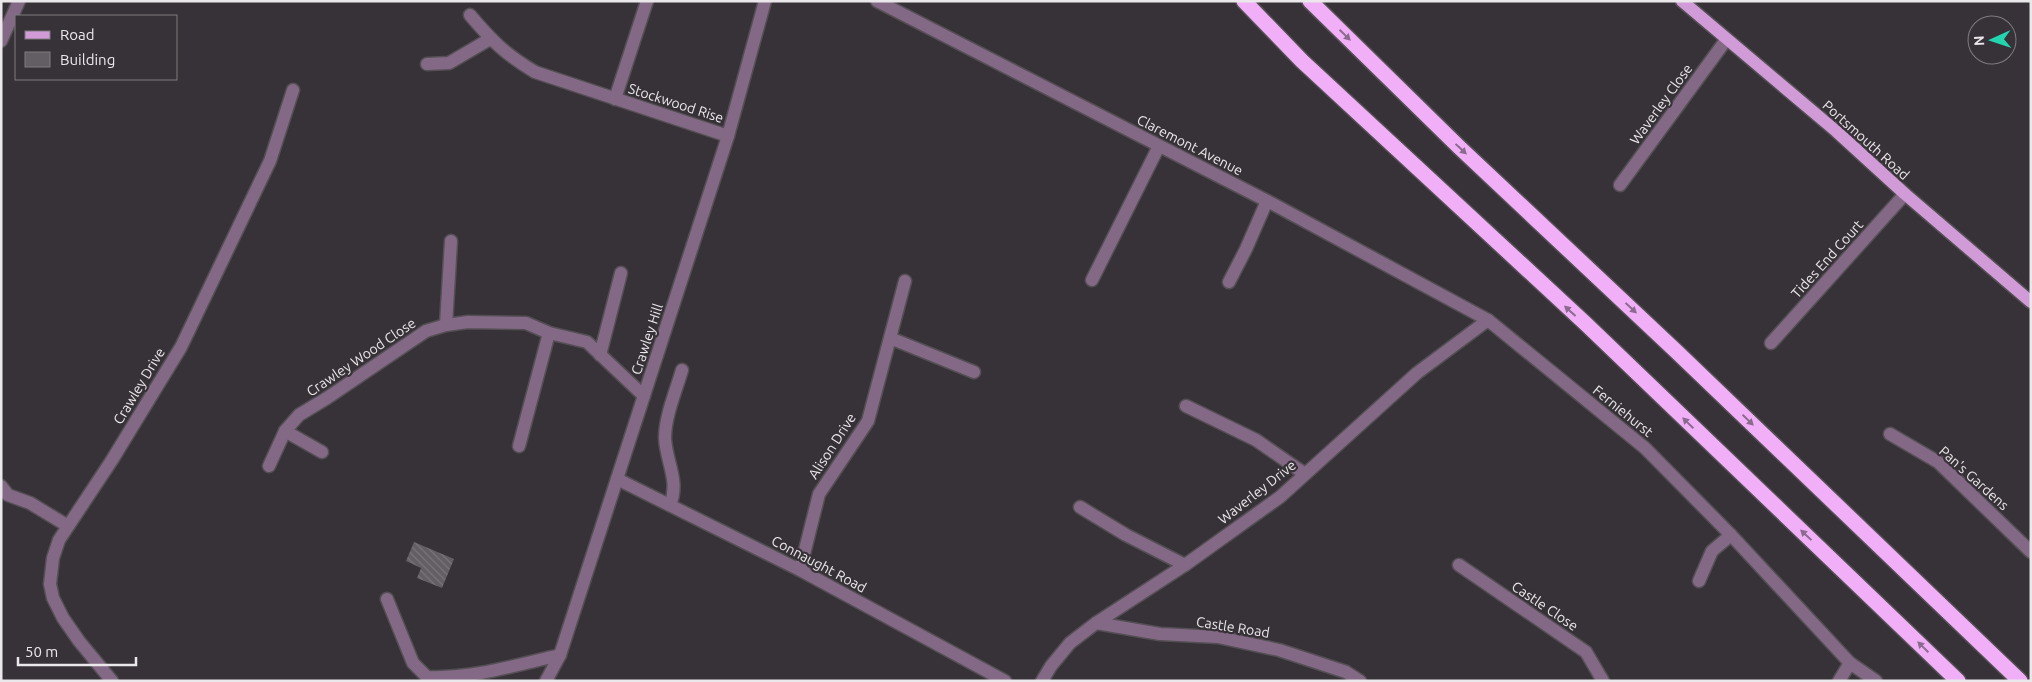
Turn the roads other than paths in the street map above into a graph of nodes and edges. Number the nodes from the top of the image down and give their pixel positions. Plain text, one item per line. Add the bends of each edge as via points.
1 (19, 1) edge
2 (647, 1) edge
3 (765, 1) edge
4 (877, 1) edge
5 (1244, 1) edge
6 (1310, 1) edge
7 (1682, 1) edge
8 (470, 15) dead end
9 (490, 39) junction
10 (1726, 40) junction
11 (1, 41) edge
12 (427, 64) dead end
13 (292, 90) dead end
14 (615, 99) junction
15 (728, 136) junction
16 (1159, 146) junction
17 (1620, 185) dead end
18 (1905, 194) junction
19 (1267, 201) junction
20 (450, 241) dead end
21 (622, 274) dead end
22 (1092, 280) dead end
23 (905, 281) dead end
24 (1229, 282) dead end
25 (2031, 302) edge
26 (1488, 320) junction
27 (446, 325) junction
28 (549, 333) junction
29 (890, 338) junction
30 (1771, 344) dead end
31 (600, 355) junction
32 (682, 370) dead end
33 (974, 372) dead end
34 (644, 396) junction
35 (1186, 406) dead end
36 (285, 431) junction
37 (1890, 434) dead end
38 (519, 446) dead end
39 (322, 452) dead end
40 (269, 466) dead end
41 (1305, 474) junction
42 (617, 479) junction
43 (1, 486) edge
44 (670, 505) junction
45 (1080, 507) dead end
46 (68, 526) junction
47 (1731, 535) junction
48 (2031, 552) edge
49 (1185, 565) junction
50 (1459, 565) dead end
51 (800, 570) junction
52 (1699, 581) dead end
53 (387, 599) dead end
54 (1096, 623) junction
55 (560, 656) junction
56 (1850, 663) junction
57 (112, 681) edge
58 (546, 681) edge
59 (1005, 681) edge
60 (1042, 681) edge
61 (1360, 681) edge
62 (1603, 681) edge
63 (1839, 681) edge
64 (1876, 681) edge
65 (1958, 681) edge
66 (2020, 681) edge

1 - 11 street
2 - 14 street, Stockwood Rise
3 - 15 street, Crawley Hill
4 - 16 street, Claremont Avenue
65 -> 5 highway via 1586,324 1302,61
6 -> 66 highway
7 - 10 main road, Portsmouth Road
8 - 9 street, Stockwood Rise
9 - 12 street via 449,63
9 - 14 street, Stockwood Rise via 510,58 534,72
10 - 17 street, Waverley Close
10 - 18 main road, Portsmouth Road via 1836,131
13 - 46 street, Crawley Drive via 270,161 181,347
14 - 15 street, Stockwood Rise
15 - 34 street, Crawley Hill
16 - 19 street, Claremont Avenue
16 - 22 street
18 - 25 main road, Portsmouth Road
18 - 30 street, Tides End Court
19 - 24 street
19 - 26 street, Claremont Avenue
20 - 27 street
21 - 31 street
23 - 29 street, Alison Drive
26 - 41 street, Waverley Drive via 1417,373
26 - 47 street, Ferniehurst via 1645,448
27 - 28 street, Crawley Wood Close via 526,323
27 - 36 street, Crawley Wood Close via 426,331 299,415
28 - 31 street, Crawley Wood Close via 587,342
28 - 38 street
29 - 33 street
29 - 51 street, Alison Drive via 868,421 820,494
31 - 34 street, Crawley Wood Close
32 - 44 street via 665,436 675,484
34 - 42 street, Crawley Hill
35 - 41 street via 1256,440
36 - 39 street
36 - 40 street, Crawley Wood Close
37 - 48 street, Pan's Gardens via 1938,462
41 - 49 street, Waverley Drive via 1280,497
42 - 44 street, Connaught Road
42 - 55 street, Crawley Hill
43 - 46 street via 8,494
44 - 51 street, Connaught Road
45 - 49 street
46 - 57 street, Crawley Drive via 53,558 50,584 63,618
47 - 52 street via 1712,551
47 - 56 street, Ferniehurst
49 - 54 street, Waverley Drive
50 - 62 street, Castle Close via 1586,652
51 - 59 street, Connaught Road
53 - 55 street via 413,663 427,677 474,674
54 - 60 street, Waverley Drive via 1070,643
54 - 61 street, Castle Road via 1160,634 1218,637 1279,650 1346,672
55 - 58 street, Crawley Hill
56 - 63 street
56 - 64 street, Ferniehurst

